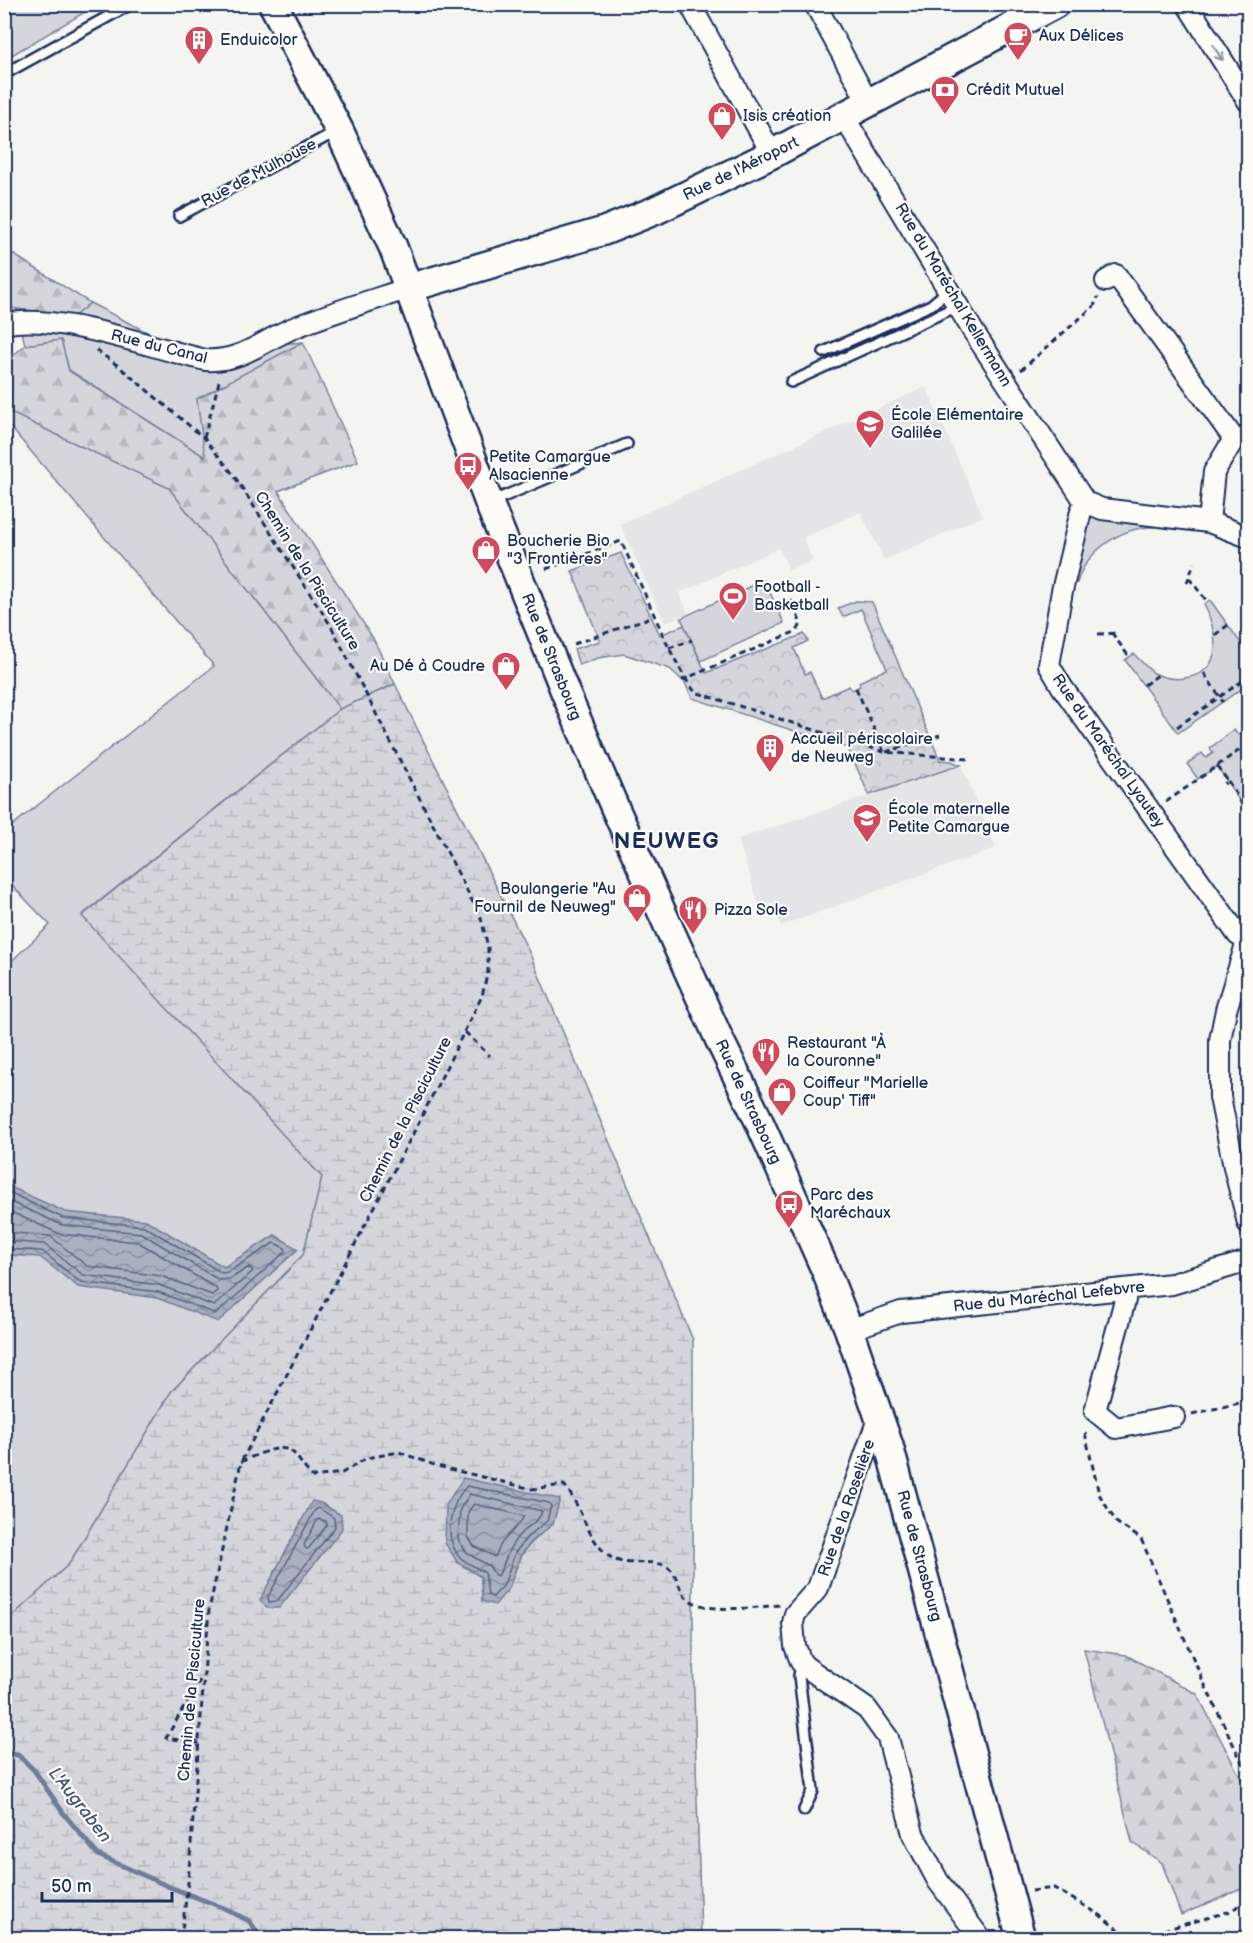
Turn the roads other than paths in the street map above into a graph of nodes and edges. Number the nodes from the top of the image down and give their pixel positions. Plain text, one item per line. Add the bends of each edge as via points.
1 (131, 4) edge
2 (273, 4) edge
3 (690, 4) edge
4 (815, 4) edge
5 (1055, 4) edge
6 (1187, 4) edge
7 (4, 74) edge
8 (1248, 101) edge
9 (869, 104) junction
10 (844, 117) junction
11 (339, 130) junction
12 (772, 154) junction
13 (179, 216) dead end
14 (1106, 281) road end
15 (409, 288) junction
16 (954, 298) junction
17 (4, 324) edge
18 (824, 352) dead end
19 (791, 382) dead end
20 (1241, 434) edge
21 (627, 444) dead end
22 (1085, 502) junction
23 (489, 503) junction
24 (1209, 522) junction
25 (1248, 537) edge
26 (1248, 939) edge
27 (1248, 1223) edge
28 (1248, 1261) edge
29 (1125, 1290) junction
30 (849, 1330) junction
31 (879, 1416) junction
32 (1179, 1416) road end
33 (801, 1662) junction
34 (804, 1810) dead end
35 (980, 1938) edge
36 (1021, 1938) edge

1 - 7 lane
2 - 11 main road
3 - 12 street
4 - 9 street
5 - 9 main road, Rue de l'Aéroport
6 -> 8 street
9 - 10 main road, Rue de l'Aéroport
10 - 12 main road, Rue de l'Aéroport
10 - 16 street, Rue du Maréchal Kellermann
11 - 13 lane, Rue de Mulhouse
11 - 15 main road
12 - 15 main road, Rue de l'Aéroport via 616,226
14 - 20 street via 1116,274
15 - 17 street, Rue du Canal via 293,328 225,360 192,357 67,326
15 - 23 main road, Rue de Strasbourg
16 - 18 lane
16 - 19 lane
16 - 22 street, Rue du Maréchal Kellermann
20 - 24 street via 1214,472
21 - 23 lane
22 - 24 street via 1102,509
22 - 26 street, Rue du Maréchal Lyautey via 1062,591 1049,665 1238,935
23 - 30 main road, Rue de Strasbourg via 615,808 758,1119
24 - 25 street
26 - 27 street via 1220,1040 1220,1096
28 - 29 street, Rue du Maréchal Lefebvre via 1172,1284
29 - 30 street, Rue du Maréchal Lefebvre via 901,1312
29 - 32 street via 1095,1411 1116,1428
30 - 31 main road, Rue de Strasbourg
31 - 33 street, Rue de la Roselière via 819,1588 795,1614 795,1646
31 - 36 main road, Rue de Strasbourg
33 - 34 lane, Rue de la Roselière via 813,1791
33 - 35 street via 867,1709 888,1738 913,1834 938,1881

